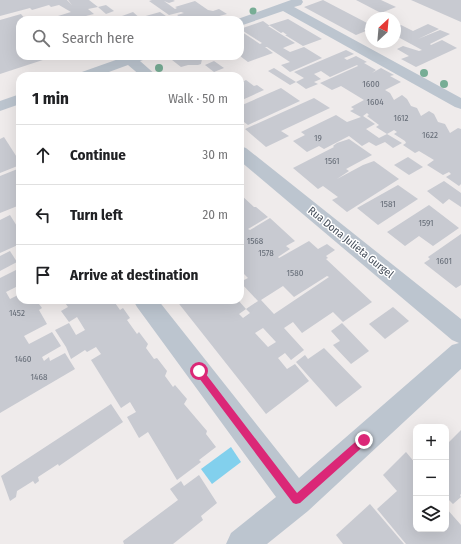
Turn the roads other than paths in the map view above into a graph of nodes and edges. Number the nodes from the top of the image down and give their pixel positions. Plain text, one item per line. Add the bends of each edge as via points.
1 (302, 0) edge
2 (284, 6) junction
3 (244, 21) edge
4 (130, 60) edge
5 (138, 60) edge
6 (96, 72) edge
7 (147, 72) edge
8 (16, 100) edge
9 (461, 104) edge
10 (0, 106) edge
11 (244, 161) edge
12 (148, 304) edge
13 (461, 333) edge
14 (461, 353) edge
15 (296, 500) junction
16 (242, 544) edge

1 - 2 street
2 - 3 street
2 - 9 street
4 - 6 street
5 - 7 street
8 - 10 street
11 - 13 street, Rua Dona Julieta Gurgel
12 - 15 street
14 - 15 street
15 - 16 street

